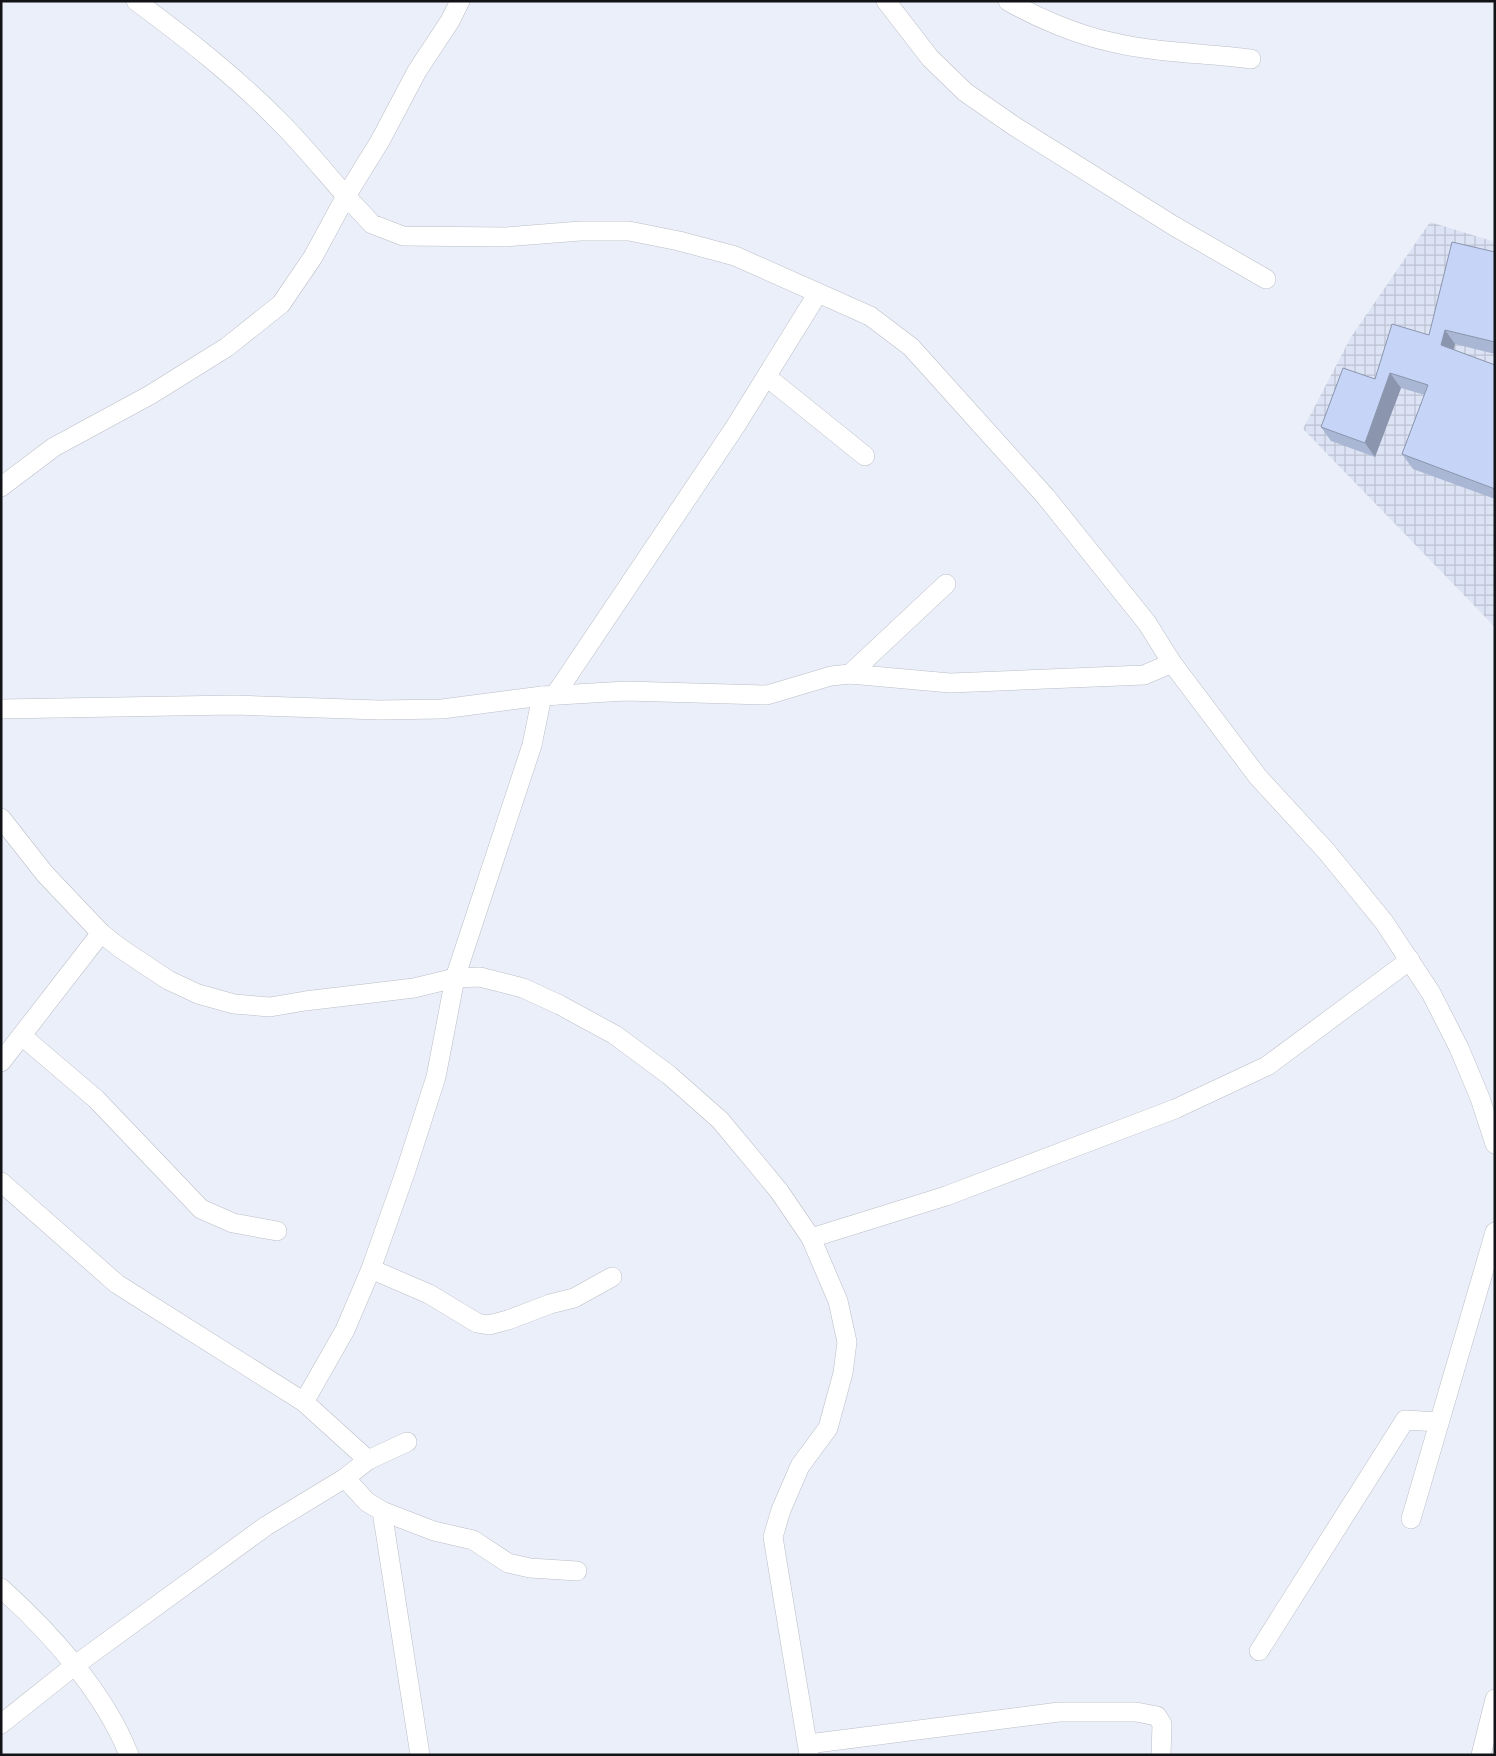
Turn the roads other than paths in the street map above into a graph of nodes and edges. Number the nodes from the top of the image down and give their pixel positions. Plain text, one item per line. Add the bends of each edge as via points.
1 (136, 1) edge
2 (460, 1) edge
3 (886, 1) edge
4 (1008, 1) edge
5 (1251, 59) dead end
6 (346, 196) junction
7 (1266, 280) dead end
8 (818, 293) junction
9 (767, 377) junction
10 (865, 456) dead end
11 (1, 487) edge
12 (946, 584) dead end
13 (1172, 663) junction
14 (850, 674) junction
15 (548, 696) junction
16 (1, 709) edge
17 (1, 818) edge
18 (101, 933) junction
19 (1410, 960) junction
20 (455, 978) junction
21 (22, 1036) junction
22 (1, 1062) edge
23 (1495, 1144) edge
24 (1, 1182) edge
25 (277, 1231) dead end
26 (1495, 1232) edge
27 (811, 1238) junction
28 (371, 1269) junction
29 (612, 1277) dead end
30 (304, 1402) junction
31 (1439, 1422) junction
32 (407, 1442) dead end
33 (368, 1460) junction
34 (345, 1478) junction
35 (382, 1511) junction
36 (1411, 1519) dead end
37 (577, 1571) dead end
38 (1, 1588) edge
39 (1259, 1651) dead end
40 (74, 1666) junction
41 (1495, 1699) edge
42 (1, 1724) edge
43 (808, 1749) edge
44 (129, 1755) edge
45 (420, 1755) edge
46 (1161, 1755) edge
47 (1481, 1755) edge

1 - 6 street via 240,84 280,122
2 - 6 street
3 - 7 street via 930,58 965,92 1174,226
4 - 5 street via 1052,22 1110,42 1155,50
6 - 8 street via 372,224 403,236 506,237 629,231 679,240 735,256
6 - 11 street via 314,257 281,304 228,347 150,395 54,447
8 - 9 street
8 - 13 street via 870,316 912,347 931,366 1046,497 1147,623
9 - 10 street
9 - 15 street
12 - 14 street
13 - 14 street via 1144,675 950,683
13 - 19 street via 1258,778 1327,852 1384,922
14 - 15 street via 831,676 767,695 626,691
15 - 16 street via 442,709 234,705
15 - 20 street
17 - 18 street via 45,874
18 - 20 street via 168,980 198,994 234,1004 270,1007 414,988
18 - 21 street
19 - 23 street via 1431,993 1458,1048 1480,1098
19 - 27 street via 1267,1066 1192,1101 946,1196
20 - 27 street via 480,977 523,988 615,1035 662,1069 720,1120 779,1191
20 - 28 street via 436,1077
21 - 22 street
21 - 25 street via 96,1099 201,1209 233,1222
24 - 30 street via 117,1284
26 - 31 street
27 - 43 street via 838,1302 847,1342 843,1373 828,1428 800,1466 773,1537
28 - 29 street via 429,1294 477,1323 489,1325 574,1298
28 - 30 street via 345,1330
30 - 33 street
31 - 36 street
31 - 39 street via 1405,1420
32 - 33 street
33 - 34 street
34 - 35 street via 367,1502
34 - 40 street via 266,1526
35 - 37 street via 434,1531 473,1540 508,1563
35 - 45 street
38 - 40 street via 33,1617
40 - 42 street
40 - 44 street via 100,1700
41 - 47 street
43 - 46 street via 1059,1712 1136,1712 1157,1716 1162,1724

